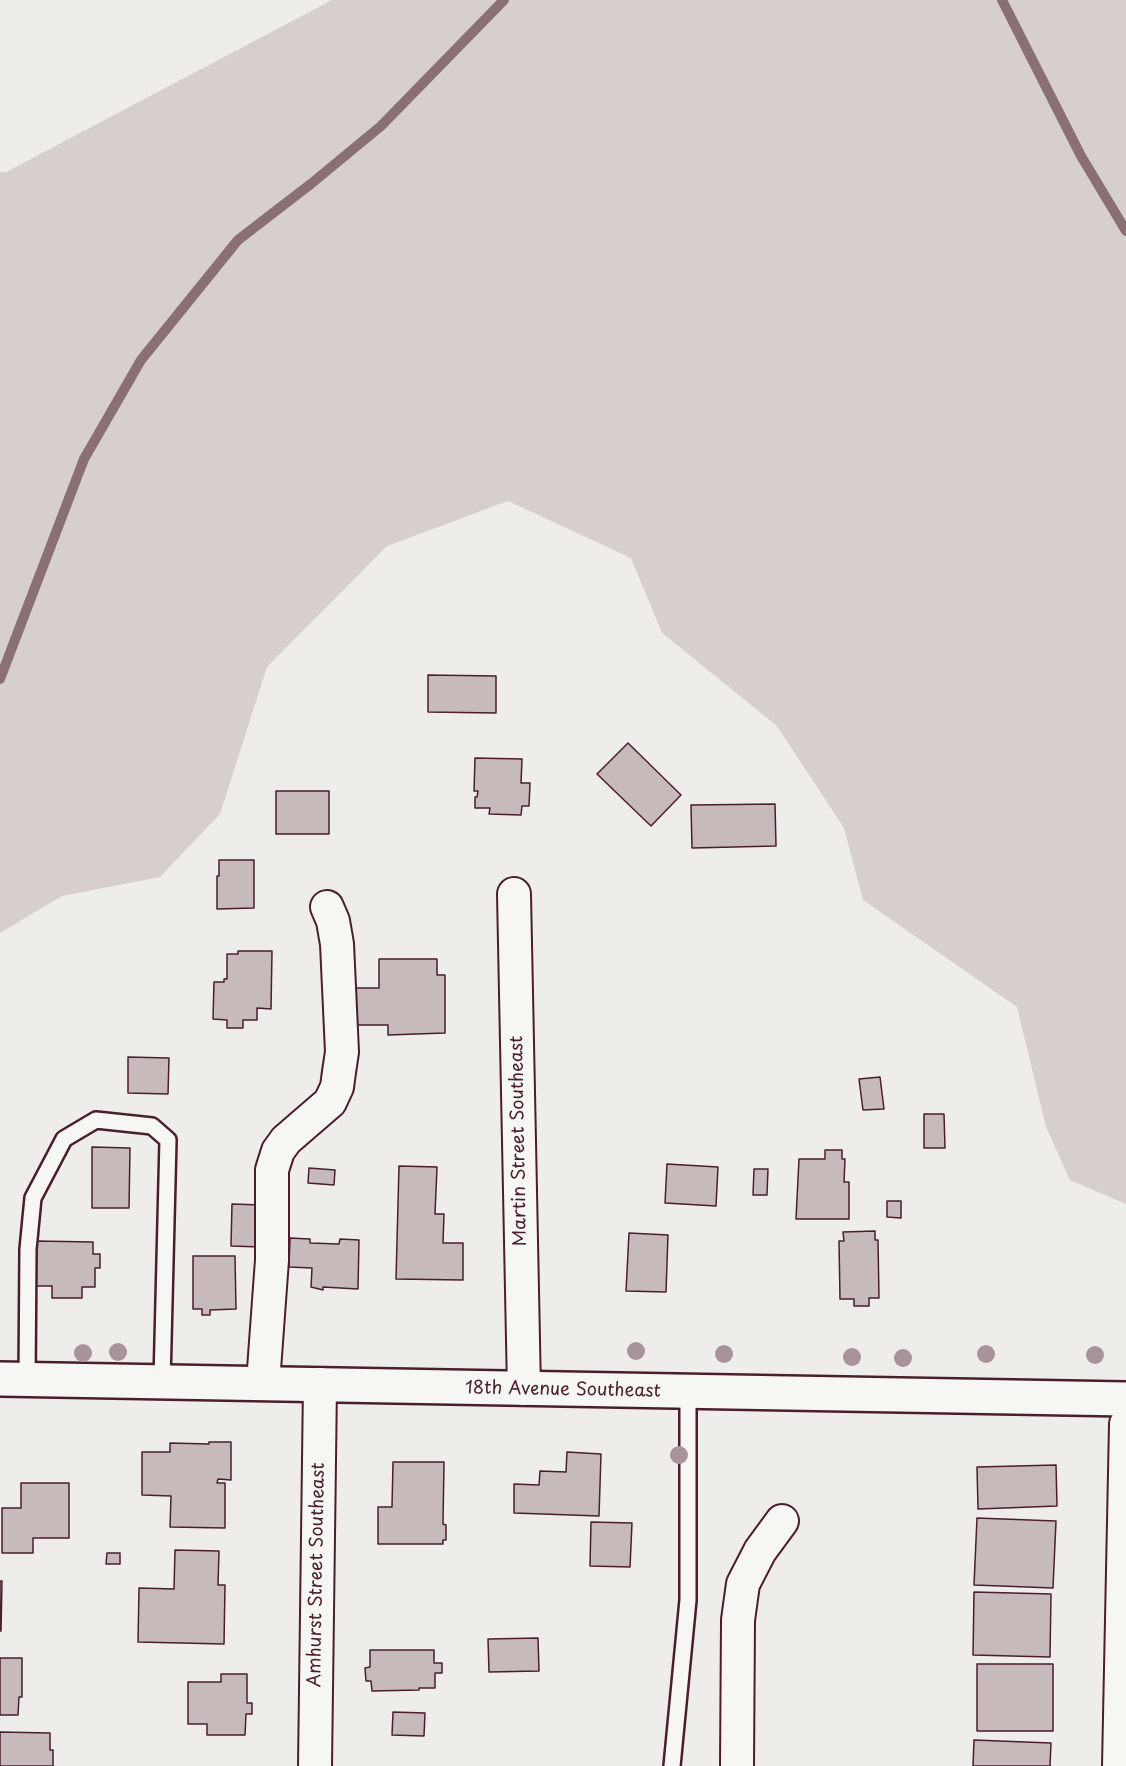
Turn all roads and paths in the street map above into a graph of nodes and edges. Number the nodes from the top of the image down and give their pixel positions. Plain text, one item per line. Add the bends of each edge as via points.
1 (514, 894) dead end
2 (327, 907) dead end
3 (14, 1379) edge
4 (162, 1381) junction
5 (263, 1383) junction
6 (320, 1384) junction
7 (524, 1389) junction
8 (688, 1393) junction
9 (1126, 1399) edge
10 (1126, 1424) edge
11 (782, 1521) dead end
12 (315, 1766) edge
13 (672, 1766) edge
14 (737, 1766) edge
15 (1119, 1766) edge

1 - 7 street, Martin Street Southeast
2 - 5 street via 337,944 342,1052 337,1088 330,1102 286,1140 272,1170 272,1260
3 - 4 street, 18th Avenue Southeast
3 - 4 lane via 33,1198 64,1139 96,1120 152,1126 168,1140
4 - 5 street, 18th Avenue Southeast
5 - 6 street, 18th Avenue Southeast
6 - 7 street, 18th Avenue Southeast
6 - 12 street, Amhurst Street Southeast
7 - 8 street, 18th Avenue Southeast
8 - 9 street, 18th Avenue Southeast
8 - 13 lane via 688,1600
10 - 15 street
11 - 14 street via 743,1584 738,1620

